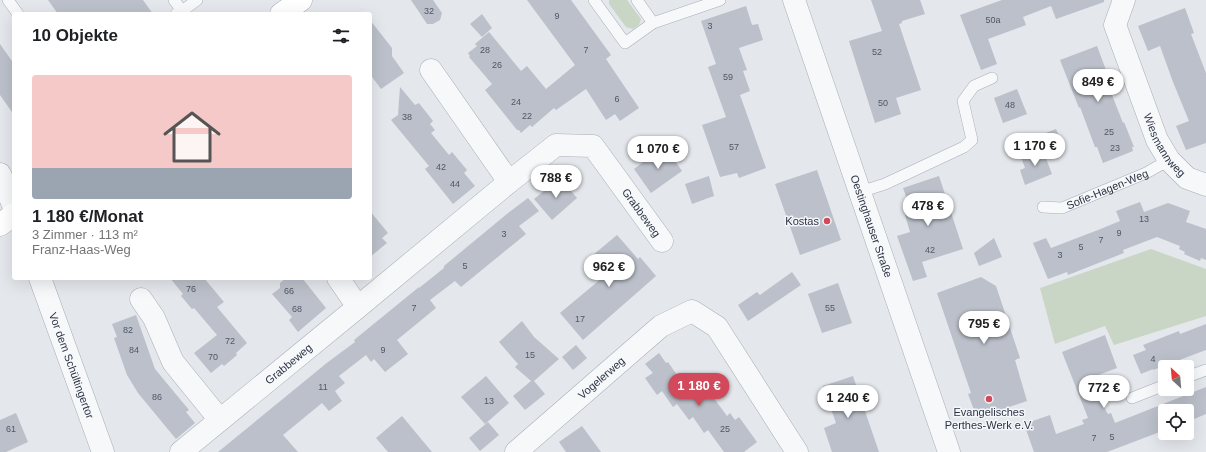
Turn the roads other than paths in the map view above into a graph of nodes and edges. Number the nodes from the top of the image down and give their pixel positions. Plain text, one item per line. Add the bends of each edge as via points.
1 (8, 0) edge
2 (174, 0) edge
3 (197, 0) edge
4 (300, 0) edge
5 (594, 0) edge
6 (637, 0) edge
7 (720, 0) edge
8 (794, 0) edge
9 (1124, 0) edge
10 (17, 12) edge
11 (179, 12) edge
12 (284, 12) edge
13 (653, 23) junction
14 (431, 70) dead end
15 (992, 78) dead end
16 (1169, 160) junction
17 (0, 174) edge
18 (509, 182) junction
19 (1206, 185) edge
20 (860, 192) junction
21 (12, 202) edge
22 (1043, 207) dead end
23 (12, 215) edge
24 (0, 224) edge
25 (662, 241) dead end
26 (41, 280) edge
27 (339, 280) edge
28 (141, 299) dead end
29 (358, 307) junction
30 (1206, 370) edge
31 (1194, 374) edge
32 (1158, 388) edge
33 (1132, 398) dead end
34 (220, 420) junction
35 (795, 451) edge
36 (103, 452) edge
37 (181, 452) edge
38 (516, 452) edge
39 (949, 452) edge

1 - 10 lane
2 - 11 lane
3 - 11 lane
4 - 12 main road
5 - 13 lane via 625,44
6 - 13 lane
7 - 13 lane
8 - 20 street, Oestinghauser Straße
9 - 16 street, Wiesmannweg via 1115,25 1157,140
14 - 18 street
15 - 20 lane via 974,86 963,101 972,140 964,148 886,184
16 - 19 street, Wiesmannweg via 1187,178
16 - 22 lane, Sofie-Hagen-Weg via 1146,173 1062,208
17 - 21 street
18 - 25 street, Grabbeweg via 556,145 593,146
18 - 29 street, Grabbeweg
20 - 39 street, Oestinghauser Straße
23 - 24 main road
26 - 36 street, Vor dem Schültingertor
27 - 29 street
28 - 34 street via 154,318 173,362
29 - 34 street, Grabbeweg
30 - 31 lane
32 - 33 lane
34 - 37 street, Grabbeweg
35 - 38 street, Vogelerweg via 717,327 692,311 661,326

